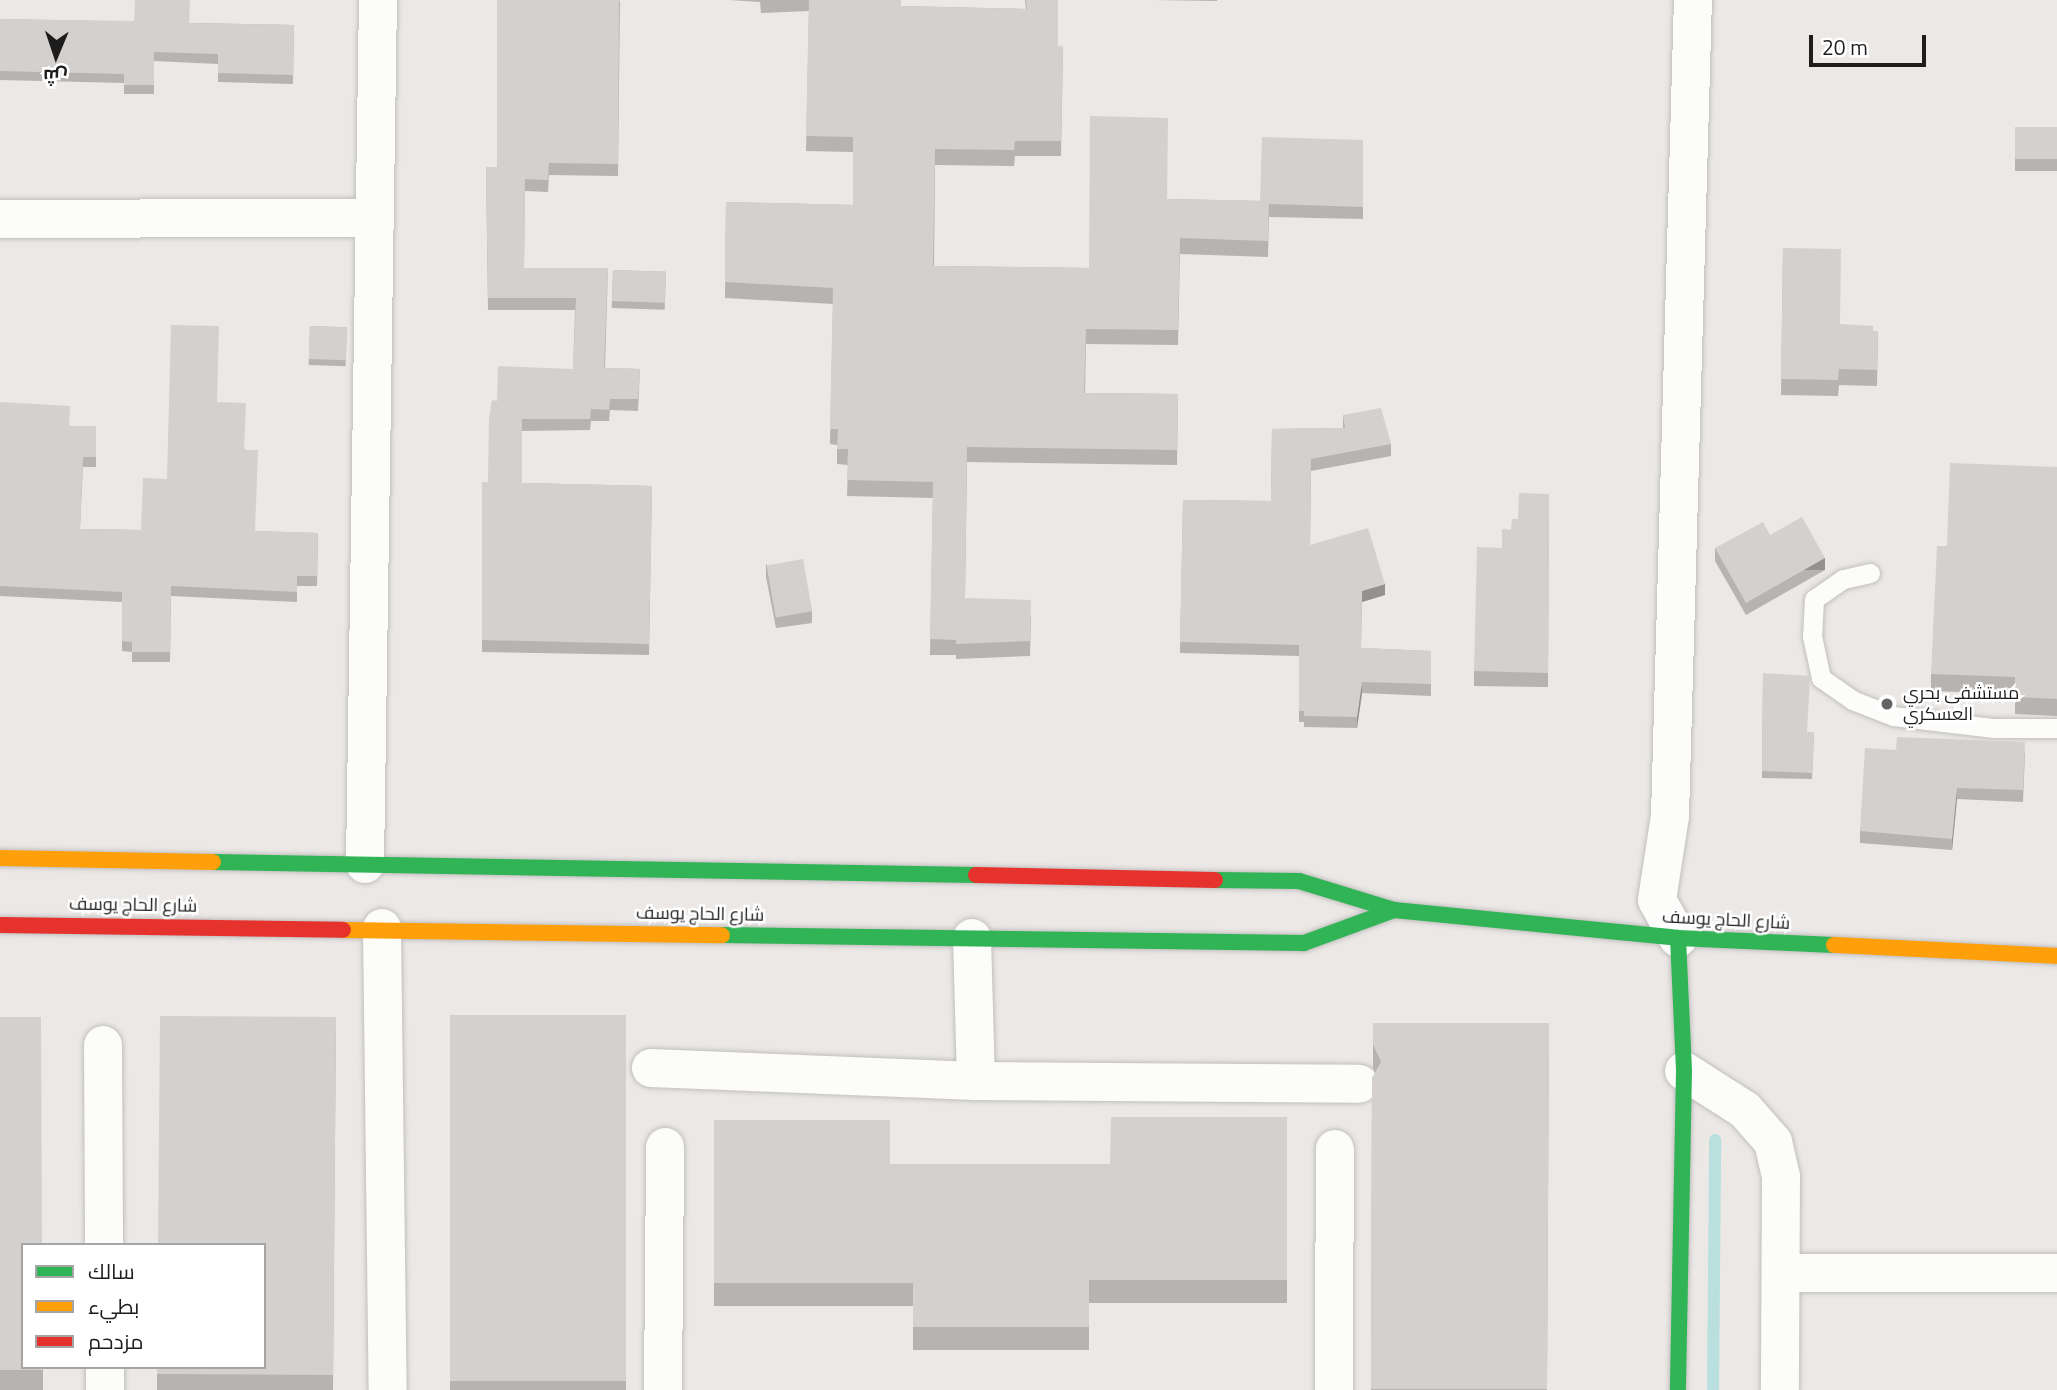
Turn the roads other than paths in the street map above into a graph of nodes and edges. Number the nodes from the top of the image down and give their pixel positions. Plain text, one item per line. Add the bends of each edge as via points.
1 (378, 0) edge
2 (1693, 0) edge
3 (375, 218) junction
4 (0, 219) edge
5 (1870, 573) dead end
6 (2057, 728) edge
7 (0, 843) edge
8 (0, 859) edge
9 (56, 859) junction
10 (365, 864) junction
11 (1394, 910) junction
12 (0, 925) edge
13 (382, 928) junction
14 (972, 938) junction
15 (1678, 938) junction
16 (2057, 956) edge
17 (103, 1045) dead end
18 (651, 1068) dead end
19 (1684, 1070) junction
20 (976, 1081) junction
21 (1359, 1084) dead end
22 (665, 1147) dead end
23 (1335, 1149) dead end
24 (104, 1243) edge
25 (1781, 1273) junction
26 (2057, 1273) edge
27 (105, 1369) edge
28 (105, 1390) edge
29 (388, 1390) edge
30 (663, 1390) edge
31 (1334, 1390) edge
32 (1678, 1390) edge
33 (1780, 1390) edge

1 - 3 street
2 - 15 street via 1670,816 1657,900
3 - 4 street
3 - 10 street
5 - 6 lane via 1843,579 1814,599 1812,636 1821,678 1852,700 1893,716 1994,728
7 - 9 main road
8 - 9 main road, شارع الحاج يوسف
9 - 10 main road, شارع الحاج يوسف
10 - 11 main road, شارع الحاج يوسف via 1299,881
11 - 14 main road, شارع الحاج يوسف via 1304,943
11 - 15 main road, شارع الحاج يوسف
12 - 13 main road, شارع الحاج يوسف
13 - 14 main road, شارع الحاج يوسف
13 - 29 street
14 - 20 street
15 - 16 main road, شارع الحاج يوسف
15 - 19 main road
17 - 24 street
18 - 20 street
19 - 25 street via 1745,1110 1773,1142 1781,1177
19 - 32 main road
20 - 21 street
22 - 30 street
23 - 31 street
25 - 26 street
25 - 33 street
27 - 28 street

